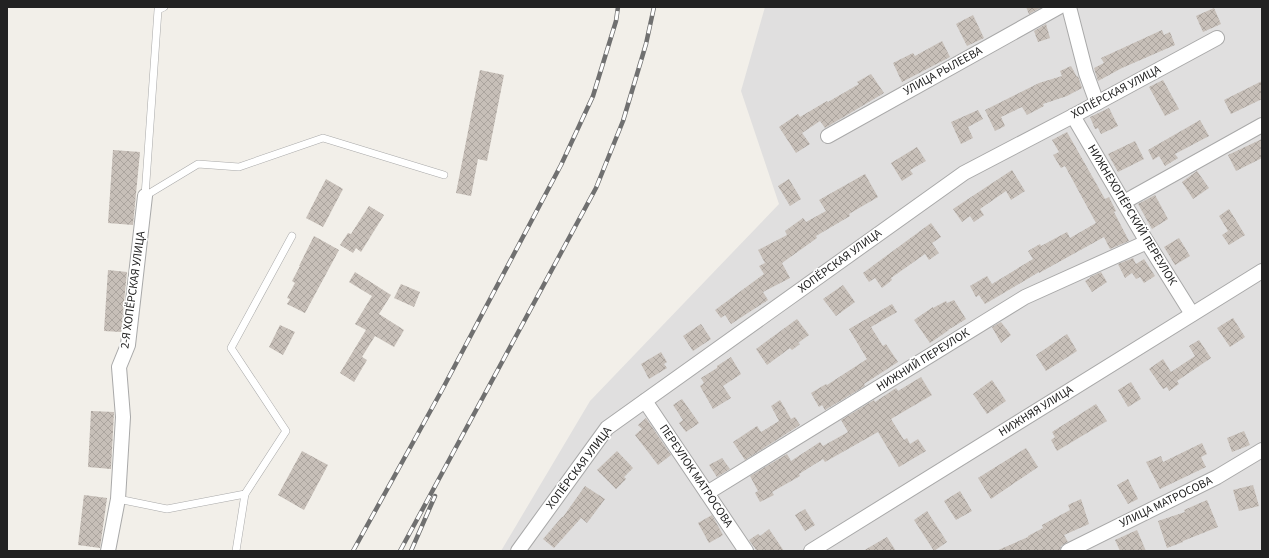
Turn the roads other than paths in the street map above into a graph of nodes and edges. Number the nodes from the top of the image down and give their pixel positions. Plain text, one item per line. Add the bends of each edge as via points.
1 (164, 7) edge
2 (1059, 7) edge
3 (1069, 7) edge
4 (1217, 38) dead end
5 (1097, 103) junction
6 (1074, 116) junction
7 (1262, 125) edge
8 (828, 136) dead end
9 (444, 175) dead end
10 (145, 196) junction
11 (1124, 202) junction
12 (292, 236) dead end
13 (1147, 242) junction
14 (1262, 271) edge
15 (1192, 314) junction
16 (645, 401) junction
17 (1262, 450) edge
18 (707, 493) junction
19 (244, 494) junction
20 (118, 500) junction
21 (108, 551) edge
22 (236, 551) edge
23 (518, 551) edge
24 (746, 551) edge
25 (811, 551) edge
26 (1068, 551) edge

1 - 10 lane via 158,10
2 - 8 street, УЛИЦА РЫЛЕЕВА
3 - 5 street via 1086,73
4 - 5 street, ХОПЁРСКАЯ УЛИЦА
5 - 6 street, ХОПЁРСКАЯ УЛИЦА
6 - 11 street, НИЖНЕХОПЁРСКИЙ ПЕРЕУЛОК
6 - 16 street, ХОПЁРСКАЯ УЛИЦА via 964,173
7 - 11 street
9 - 10 lane via 323,138 239,167 198,164
10 - 20 street, 2-Я ХОПЁРСКАЯ УЛИЦА via 128,345 119,367 123,417
11 - 13 street, НИЖНЕХОПЁРСКИЙ ПЕРЕУЛОК
12 - 19 lane via 231,348 286,431
13 - 15 street, НИЖНЕХОПЁРСКИЙ ПЕРЕУЛОК
13 - 18 street, НИЖНИЙ ПЕРЕУЛОК via 1025,296
14 - 15 street, НИЖНЯЯ УЛИЦА
15 - 25 street, НИЖНЯЯ УЛИЦА
16 - 18 street, ПЕРЕУЛОК МАТРОСОВА
16 - 23 street, ХОПЁРСКАЯ УЛИЦА via 607,428
17 - 26 street, УЛИЦА МАТРОСОВА via 1217,477
18 - 24 street, ПЕРЕУЛОК МАТРОСОВА
19 - 20 lane via 167,509
19 - 22 lane
20 - 21 street, 2-Я ХОПЁРСКАЯ УЛИЦА

